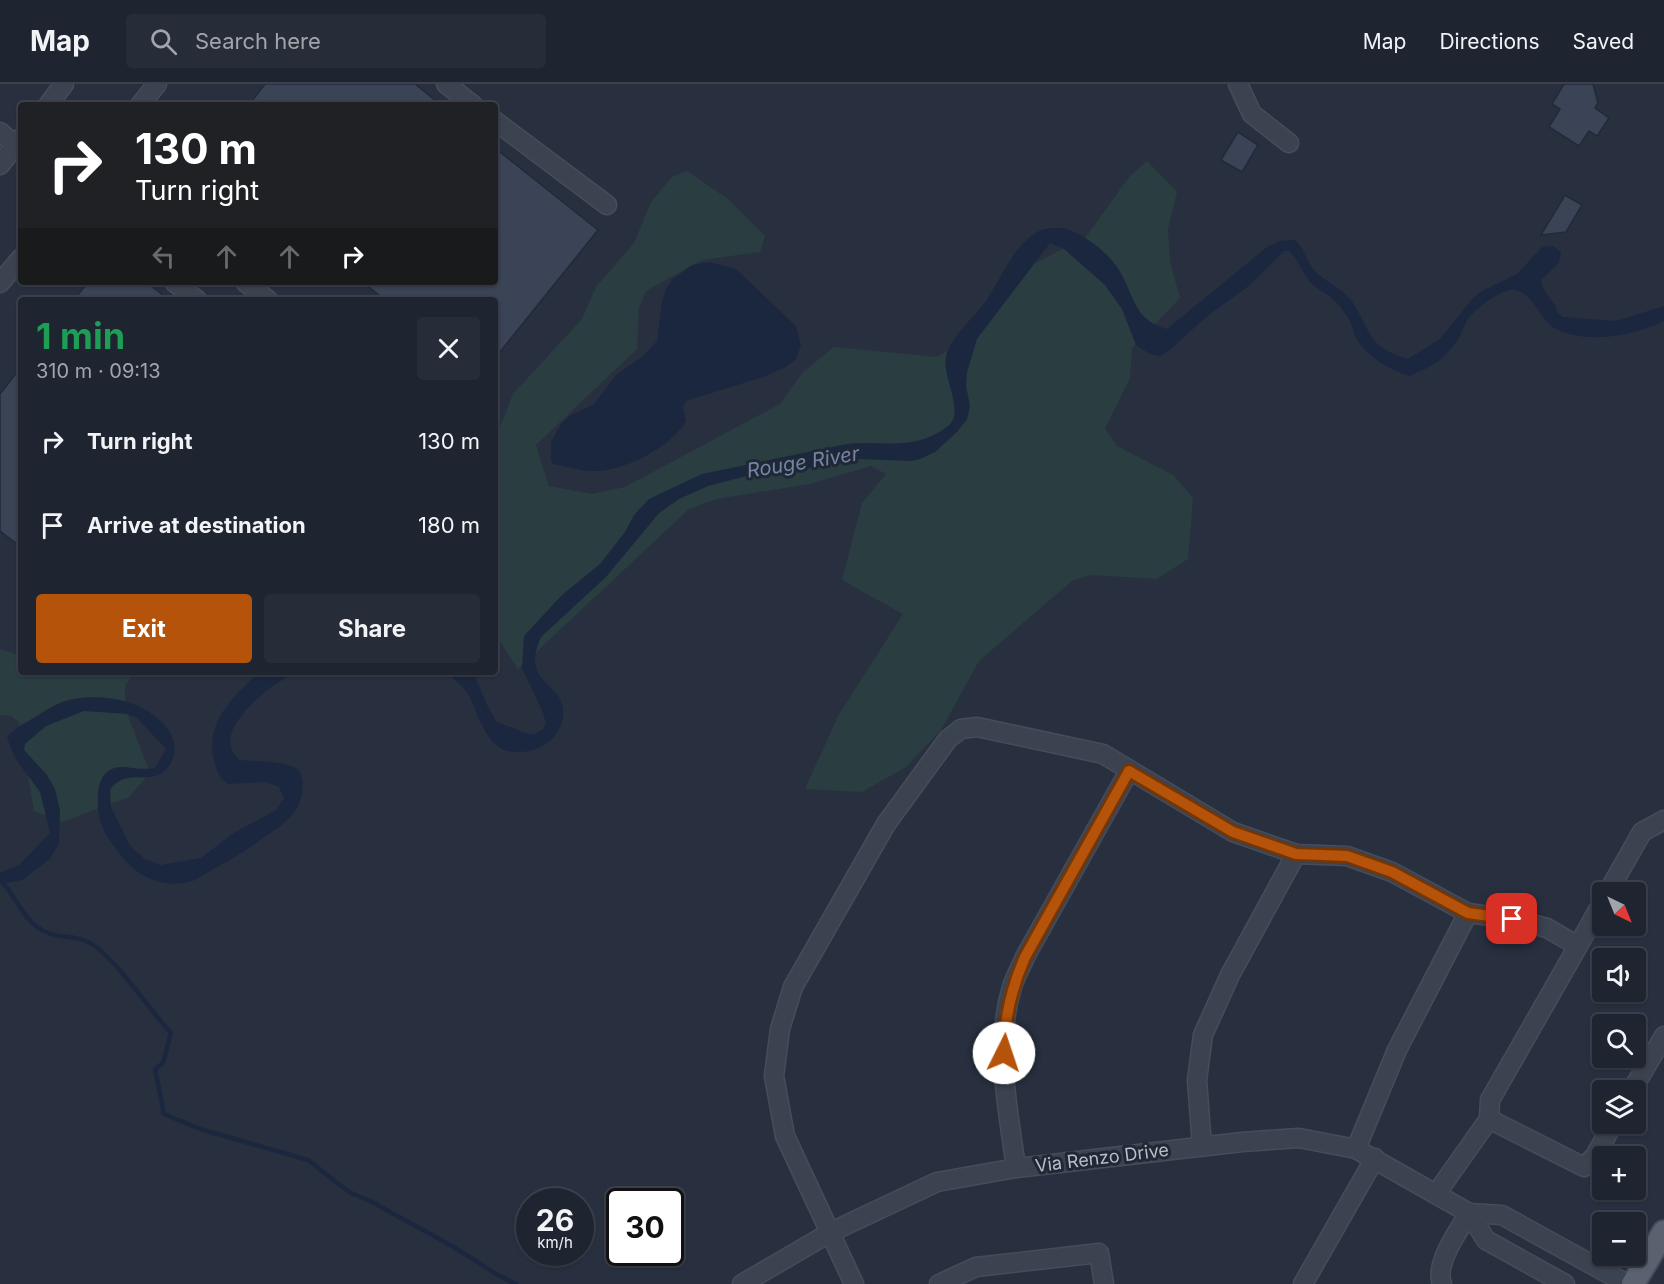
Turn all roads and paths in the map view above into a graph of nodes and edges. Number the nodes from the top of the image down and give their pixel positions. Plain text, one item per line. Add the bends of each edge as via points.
1 (64, 84) edge
2 (157, 84) edge
3 (446, 84) edge
4 (1238, 84) edge
5 (50, 102) edge
6 (142, 102) edge
7 (469, 102) edge
8 (498, 123) edge
9 (0, 132) edge
10 (18, 143) edge
11 (1289, 143) dead end
12 (18, 145) edge
13 (0, 165) edge
14 (607, 205) dead end
15 (18, 262) edge
16 (0, 283) edge
17 (178, 285) edge
18 (249, 285) edge
19 (193, 297) edge
20 (264, 297) edge
21 (1129, 771) junction
22 (1664, 820) edge
23 (1296, 854) junction
24 (1614, 882) edge
25 (1468, 913) junction
26 (1592, 921) edge
27 (1578, 946) junction
28 (1664, 1036) edge
29 (1638, 1080) edge
30 (1489, 1119) junction
31 (1607, 1134) edge
32 (1202, 1146) junction
33 (1356, 1149) junction
34 (1375, 1158) junction
35 (1016, 1168) junction
36 (1436, 1194) junction
37 (1469, 1213) junction
38 (831, 1232) junction
39 (1664, 1232) edge
40 (979, 1275) edge
41 (742, 1284) edge
42 (854, 1284) edge
43 (939, 1284) edge
44 (1104, 1284) edge
45 (1304, 1284) edge
46 (1442, 1284) edge
47 (1565, 1284) edge
48 (1627, 1284) edge
49 (1633, 1284) edge

1 - 5 street
2 - 6 street
3 - 7 street
4 - 11 street via 1252,114
8 - 14 street
9 - 10 street
12 - 13 street
15 - 16 street
17 - 19 street
18 - 20 street
21 - 23 street via 1233,832
21 - 35 street via 1012,987 1004,1032 1003,1074
21 - 38 street via 1103,754 977,727 961,729 948,739 886,824 793,987 780,1029 774,1076 785,1136
22 - 24 street via 1642,832
23 - 25 street via 1347,856 1392,872
23 - 32 street via 1230,975 1203,1035 1197,1080
25 - 27 street via 1547,928
25 - 33 street via 1397,1050
26 - 27 street
27 - 30 street via 1490,1100
28 - 29 street
30 - 31 street via 1584,1167
30 - 36 street
32 - 33 street, Via Renzo Drive via 1299,1138
32 - 35 street, Via Renzo Drive
33 - 34 street, Via Renzo Drive
34 - 36 street, Via Renzo Drive
34 - 45 street
35 - 38 street, Via Renzo Drive via 937,1182
36 - 37 street, Via Renzo Drive
37 - 46 street via 1446,1251 1439,1277
37 - 47 street, Via Renzo Drive via 1486,1240
37 - 48 street, Via Renzo Drive via 1502,1215
38 - 41 street, Via Renzo Drive
38 - 42 street
39 - 49 main road
40 - 43 street
40 - 44 street via 1099,1252

